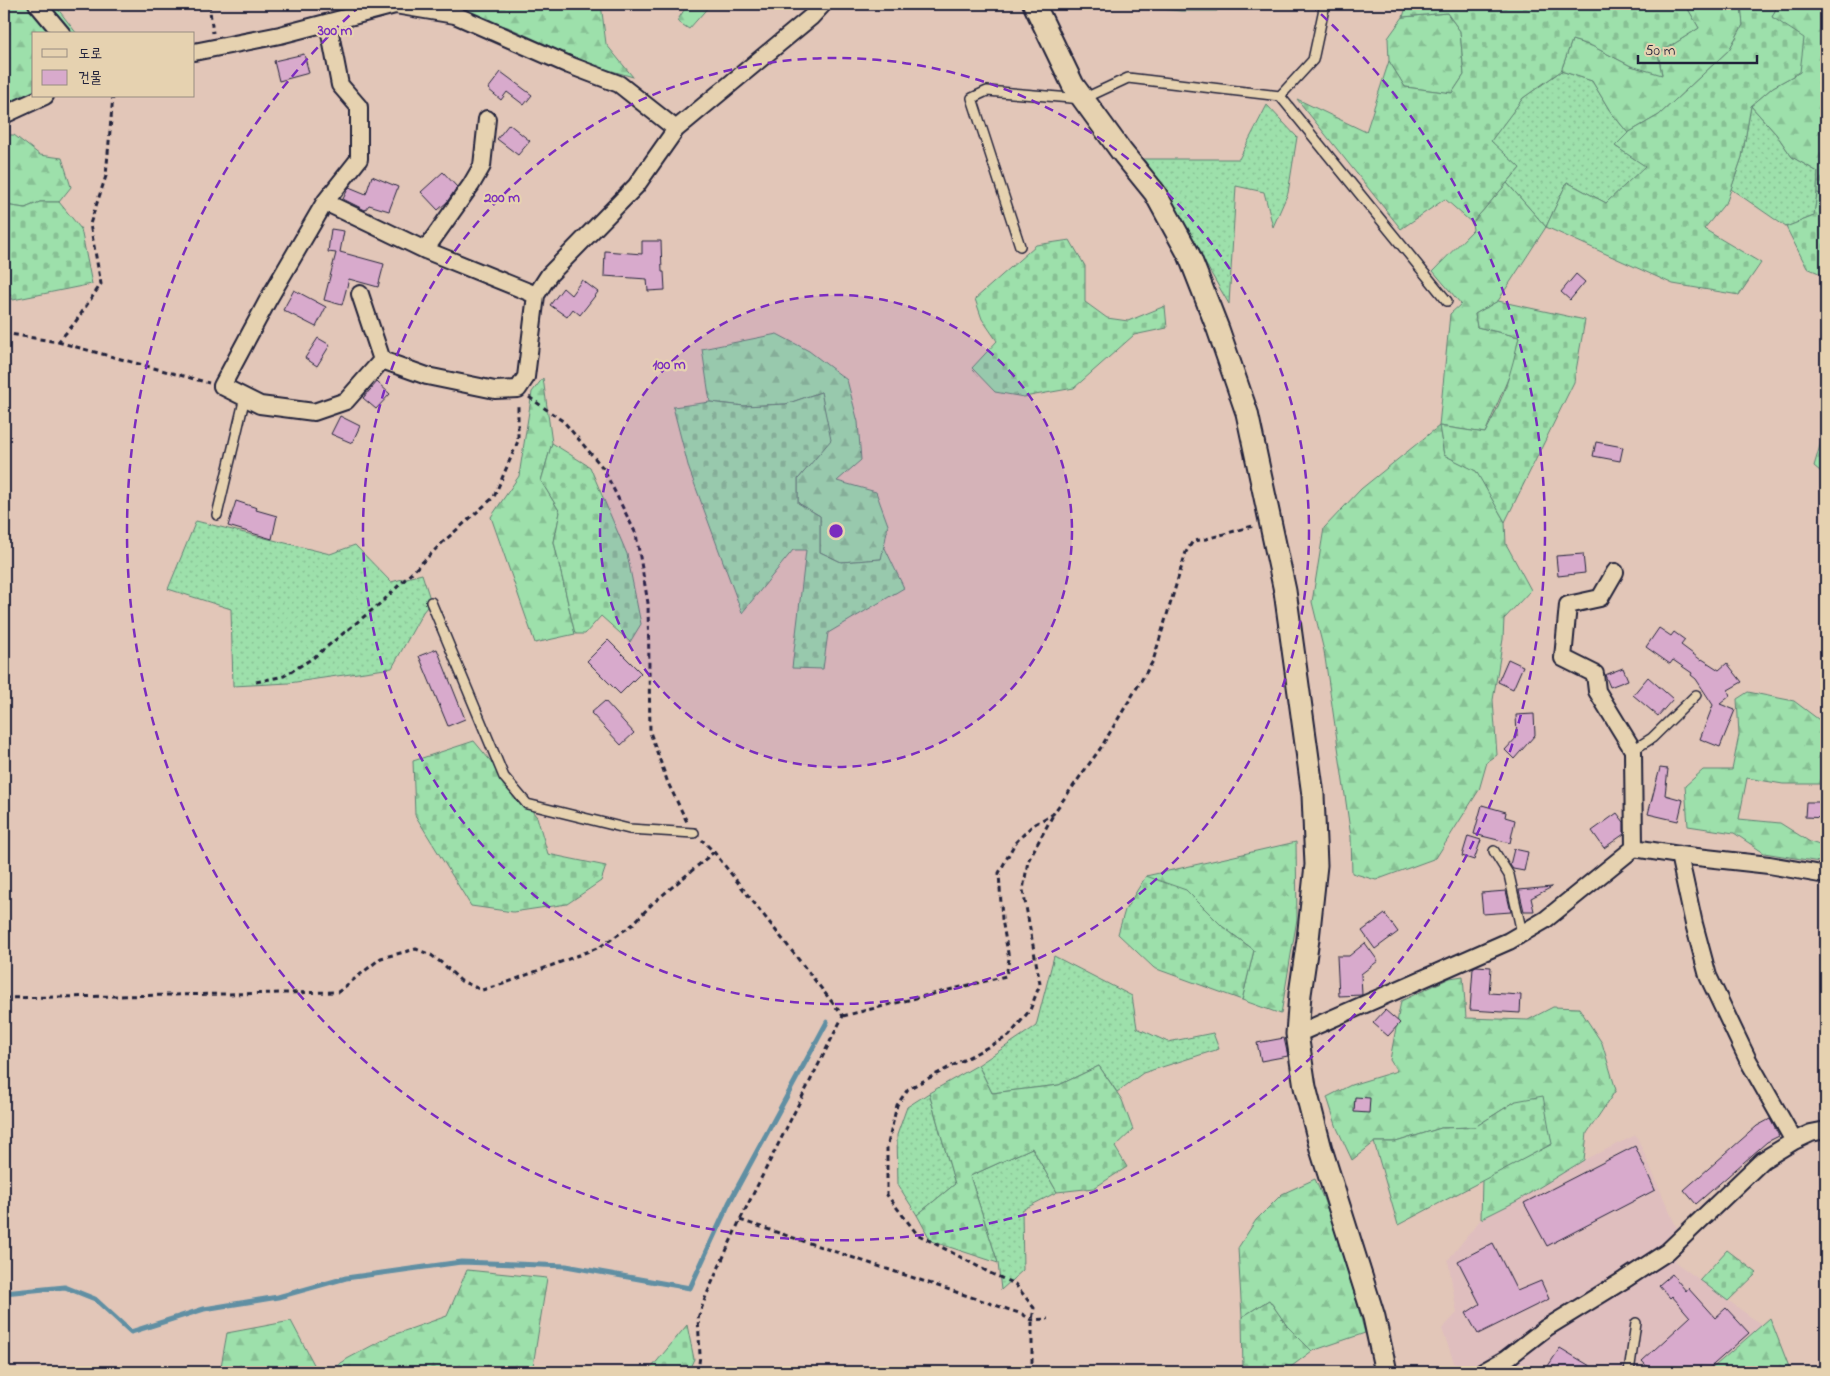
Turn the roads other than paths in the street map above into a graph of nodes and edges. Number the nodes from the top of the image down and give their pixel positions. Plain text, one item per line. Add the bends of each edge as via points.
1 (37, 4) edge
2 (822, 4) edge
3 (1034, 4) edge
4 (1325, 4) edge
5 (328, 23) junction
6 (60, 32) edge
7 (195, 52) edge
8 (1280, 96) junction
9 (41, 98) edge
10 (1083, 99) junction
11 (4, 115) edge
12 (487, 119) dead end
13 (676, 129) junction
14 (325, 202) junction
15 (1020, 246) dead end
16 (425, 250) junction
17 (360, 294) dead end
18 (536, 295) junction
19 (1448, 301) dead end
20 (382, 360) junction
21 (245, 398) junction
22 (217, 515) dead end
23 (1615, 572) dead end
24 (431, 602) dead end
25 (1696, 695) dead end
26 (1633, 750) junction
27 (694, 833) road end
28 (1634, 848) junction
29 (1494, 851) dead end
30 (1679, 855) junction
31 (1826, 875) edge
32 (1522, 934) junction
33 (1297, 1034) junction
34 (1826, 1130) edge
35 (1794, 1141) junction
36 (1636, 1323) dead end
37 (1386, 1372) edge
38 (1483, 1372) edge
39 (1629, 1372) edge

1 - 6 street
2 - 13 street via 811,17
3 - 10 street via 1072,85
4 - 8 lane via 1313,60
5 - 7 street via 280,36
5 - 13 street via 395,5 455,15 619,84
5 - 14 street via 340,85 359,107 359,159
8 - 10 lane via 1128,78
8 - 19 lane
9 - 11 street
10 - 15 lane via 987,90 972,98
10 - 33 street via 1155,193 1189,255 1247,413 1285,591 1313,795 1316,865
12 - 16 street via 482,166
13 - 18 street via 636,186 549,275
14 - 16 street
14 - 21 street via 222,386
16 - 18 street
17 - 20 street
18 - 20 street via 526,378 518,389 495,390 427,376
20 - 21 street via 346,401 314,412 260,405
21 - 22 lane
23 - 26 street via 1600,598 1568,605 1563,658 1595,674 1597,691
24 - 27 lane via 504,777 527,804 629,829
25 - 26 lane via 1652,738
26 - 28 street
28 - 30 street
28 - 32 street via 1545,920
29 - 32 lane via 1509,875
30 - 31 street via 1770,864
30 - 35 street via 1708,976 1748,1060
32 - 33 street
33 - 37 street via 1305,1087 1320,1149 1374,1317
34 - 35 street
35 - 38 street via 1763,1160 1667,1252
36 - 39 lane

